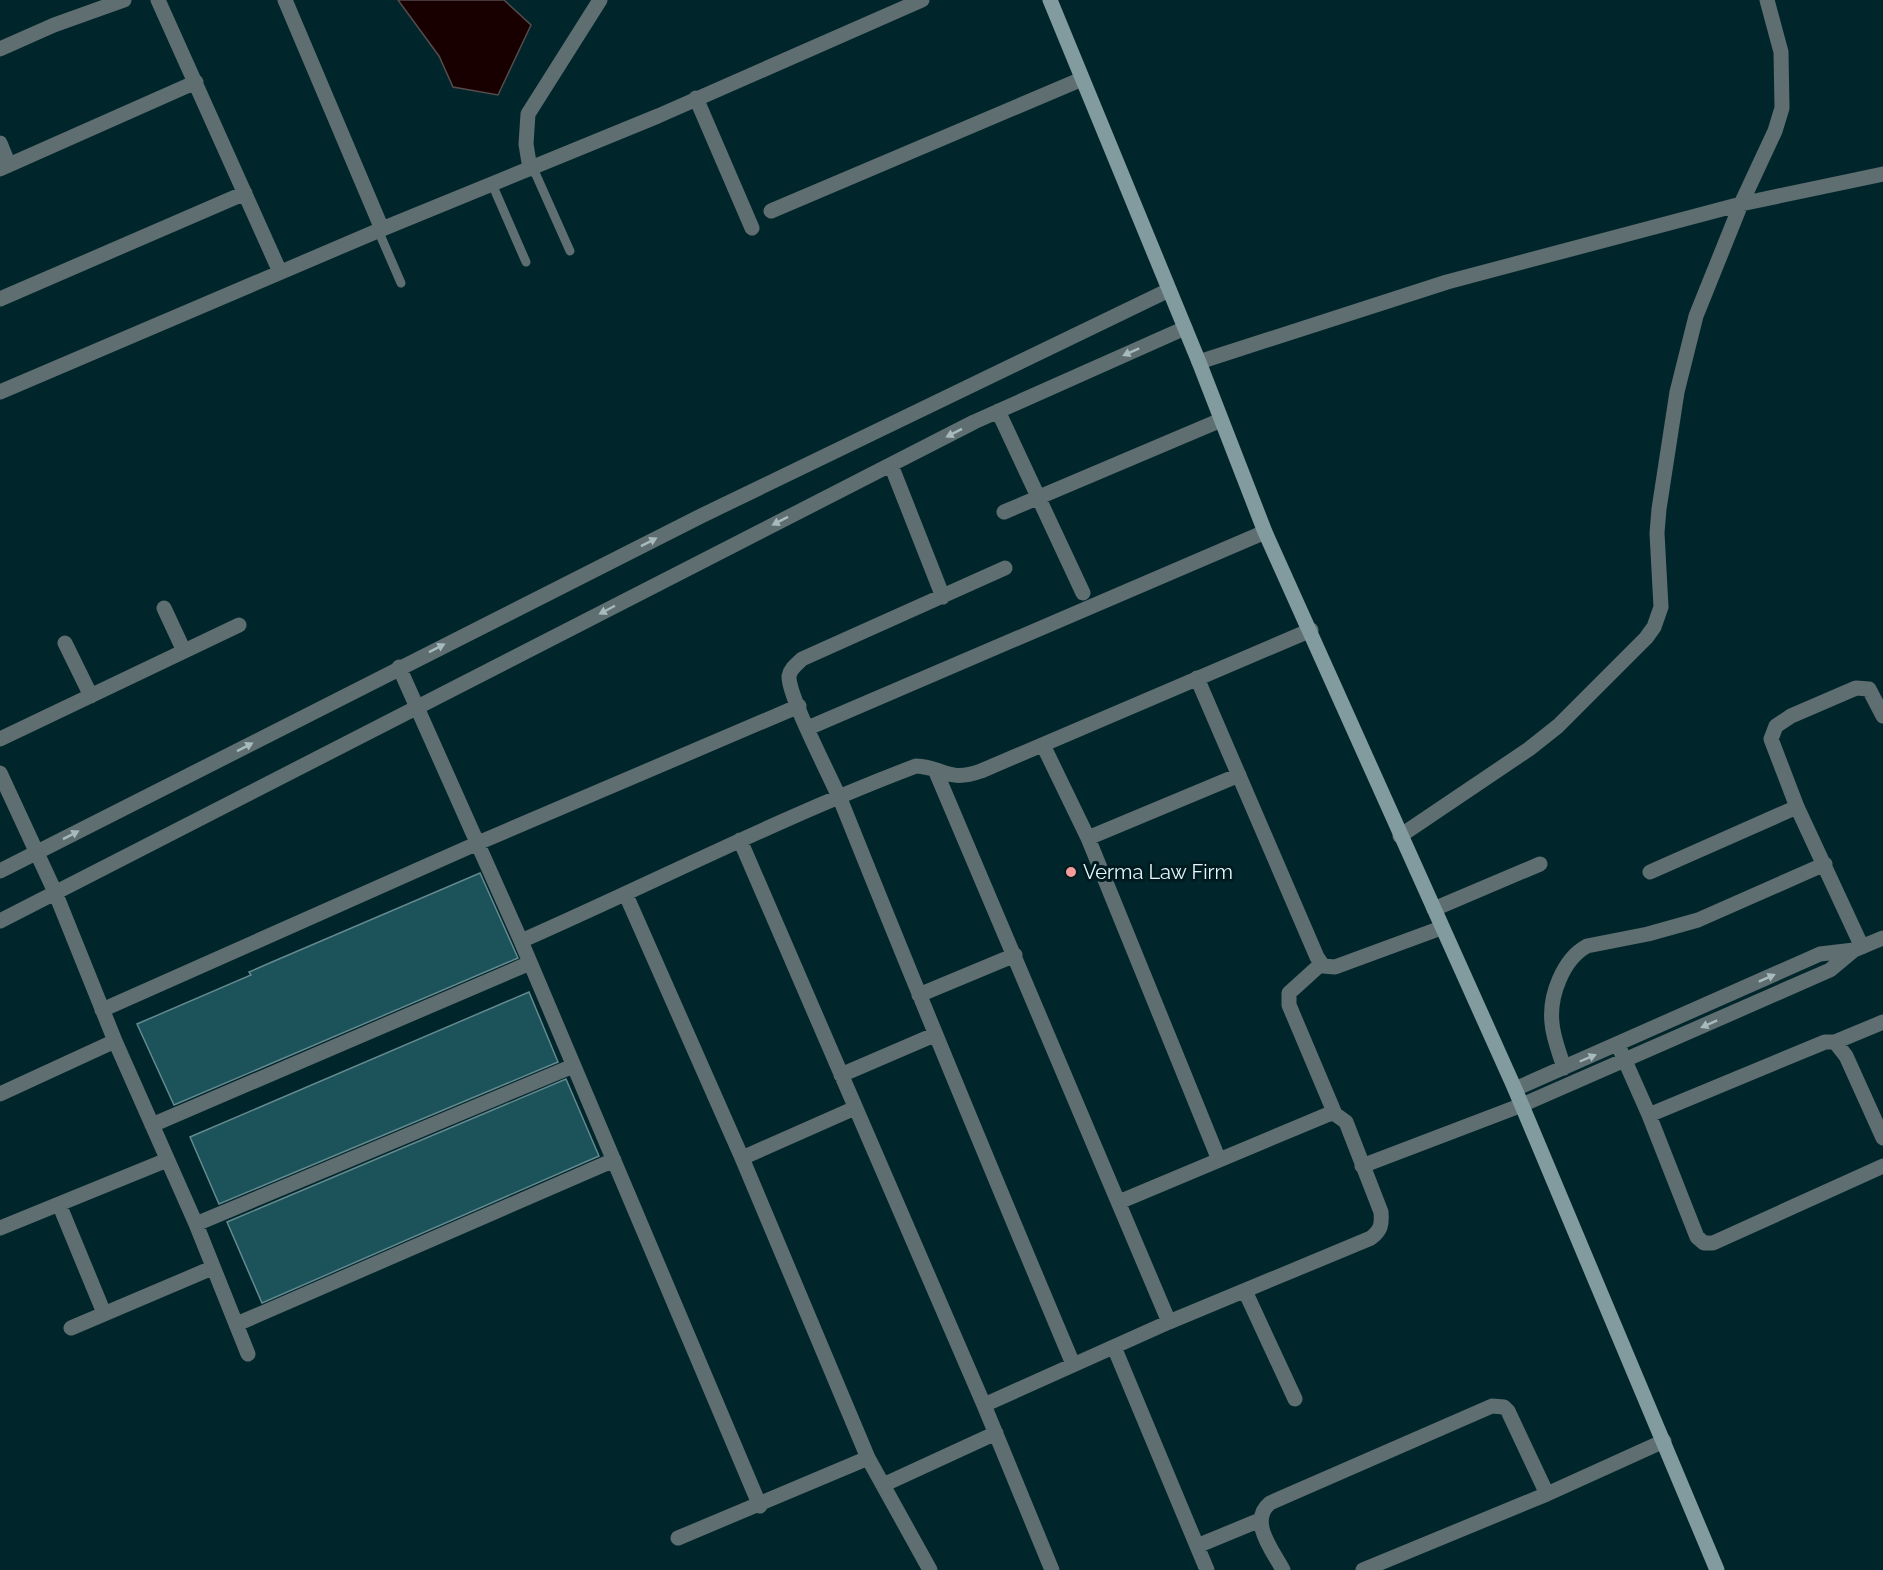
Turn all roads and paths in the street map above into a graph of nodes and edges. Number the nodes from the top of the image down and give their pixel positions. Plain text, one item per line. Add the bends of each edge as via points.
1 (124, 0) edge
2 (158, 0) edge
3 (285, 0) edge
4 (600, 0) edge
5 (922, 0) edge
6 (1050, 0) edge
7 (1767, 0) edge
8 (0, 49) edge
9 (1082, 79) junction
10 (196, 82) junction
11 (696, 98) junction
12 (0, 143) edge
13 (5, 167) edge
14 (531, 168) junction
15 (1883, 174) edge
16 (492, 184) junction
17 (245, 193) junction
18 (1741, 204) junction
19 (771, 211) dead end
20 (752, 228) dead end
21 (380, 230) junction
22 (570, 251) dead end
23 (526, 262) dead end
24 (280, 272) junction
25 (401, 283) dead end
26 (1169, 290) junction
27 (0, 299) edge
28 (1185, 328) junction
29 (1199, 362) junction
30 (0, 392) edge
31 (998, 411) junction
32 (1221, 420) junction
33 (891, 465) junction
34 (1040, 498) junction
35 (1004, 512) dead end
36 (1265, 532) junction
37 (1005, 568) dead end
38 (1083, 593) dead end
39 (943, 597) junction
40 (164, 608) dead end
41 (239, 625) dead end
42 (1311, 630) junction
43 (65, 643) dead end
44 (184, 651) junction
45 (399, 667) junction
46 (1197, 678) junction
47 (91, 696) junction
48 (799, 706) junction
49 (417, 709) junction
50 (1883, 716) edge
51 (808, 728) junction
52 (0, 739) edge
53 (1043, 745) junction
54 (936, 772) junction
55 (0, 773) edge
56 (1239, 775) junction
57 (839, 795) junction
58 (1797, 807) junction
59 (1400, 836) junction
60 (1088, 838) junction
61 (740, 840) junction
62 (478, 843) junction
63 (36, 853) junction
64 (1540, 864) dead end
65 (1825, 864) junction
66 (0, 871) edge
67 (1650, 872) dead end
68 (55, 892) junction
69 (626, 895) junction
70 (1434, 909) junction
71 (0, 921) edge
72 (1442, 928) junction
73 (1883, 938) edge
74 (521, 941) junction
75 (1858, 948) junction
76 (1015, 955) junction
77 (530, 963) junction
78 (1321, 964) junction
79 (918, 995) junction
80 (102, 1010) junction
81 (1883, 1022) edge
82 (934, 1035) junction
83 (115, 1041) junction
84 (1835, 1042) junction
85 (1618, 1045) junction
86 (1625, 1061) junction
87 (573, 1066) junction
88 (1564, 1068) junction
89 (841, 1076) junction
90 (1515, 1089) junction
91 (0, 1094) edge
92 (1522, 1105) junction
93 (855, 1108) junction
94 (1335, 1114) junction
95 (1649, 1115) junction
96 (152, 1125) junction
97 (1883, 1138) edge
98 (742, 1158) junction
99 (167, 1160) junction
100 (614, 1160) junction
101 (1219, 1160) junction
102 (1362, 1166) junction
103 (1883, 1166) edge
104 (1119, 1202) junction
105 (58, 1204) junction
106 (195, 1224) junction
107 (0, 1228) edge
108 (212, 1268) junction
109 (1245, 1291) junction
110 (105, 1313) junction
111 (1169, 1322) junction
112 (237, 1324) junction
113 (70, 1328) dead end
114 (1114, 1347) junction
115 (248, 1354) dead end
116 (1073, 1364) junction
117 (1295, 1399) dead end
118 (984, 1406) junction
119 (996, 1433) junction
120 (1664, 1441) junction
121 (868, 1458) junction
122 (883, 1485) junction
123 (1547, 1494) junction
124 (760, 1506) junction
125 (1260, 1520) junction
126 (678, 1538) dead end
127 (1197, 1546) junction
128 (929, 1570) edge
129 (1052, 1570) edge
130 (1207, 1570) edge
131 (1283, 1570) edge
132 (1363, 1570) edge
133 (1717, 1570) edge

1 - 8 street
2 - 10 street
3 - 21 street
4 - 14 street via 528,114 526,144
5 - 11 street
6 - 9 street
7 - 18 street via 1781,52 1782,108
9 - 19 street
9 - 26 street
10 - 13 street
10 - 17 street
11 - 14 street
11 - 20 street
12 - 13 street
14 - 16 street
14 - 22 lane
15 - 18 street
16 - 21 street
16 - 23 lane
17 - 24 street
17 - 27 street
18 - 29 street via 1447,282
18 - 59 street via 1696,316 1677,392 1659,509 1661,607 1654,627 1558,726
21 - 24 street
21 - 25 lane
24 - 30 street
26 - 28 street
45 -> 26 street via 712,510
28 - 29 street
28 -> 31 street
29 - 32 street
31 -> 33 street
31 - 34 street
32 - 34 street
32 - 36 street
33 - 39 street
33 -> 49 street
34 - 35 street
34 - 38 street
36 - 42 street
36 - 51 street
37 - 39 street
39 - 48 street via 802,659 789,676
40 - 44 street
41 - 44 street
42 - 46 street
42 - 59 street
43 - 47 street
44 - 47 street
45 - 49 street
63 -> 45 street
46 - 53 street
46 - 56 street
47 - 52 street
48 - 51 street
48 - 62 street
49 - 62 street
49 - 68 street
50 - 58 street via 1875,697 1863,686 1776,726 1771,739 1773,748
51 - 57 street
53 - 54 street via 968,776
53 - 60 street
54 - 57 street via 916,766
54 - 76 street
55 - 63 street
56 - 60 street
56 - 78 street
57 - 61 street
57 - 79 street
58 - 65 street
58 - 67 street
59 - 70 street
60 - 101 street
61 - 69 street
61 - 89 street
62 - 74 street
62 - 80 street
63 - 66 street
63 - 68 street
64 - 70 street
65 - 75 street
65 - 88 street via 1698,920 1579,951 1560,976 1553,1004 1551,1023
68 - 71 street
68 - 80 street
69 - 74 street
69 - 98 street
70 - 72 street
72 - 78 street via 1335,967
72 - 90 street
73 - 75 street
74 - 77 street
85 -> 75 street via 1820,954
75 -> 86 street via 1830,970
76 - 79 street
76 - 104 street
77 - 87 street
77 - 96 street
78 - 94 street via 1289,993 1289,1005
79 - 82 street
80 - 83 street
81 - 84 street
82 - 89 street
82 - 116 street
83 - 91 street
83 - 96 street
84 - 95 street via 1825,1042
84 - 97 street via 1846,1056
85 - 86 street
88 -> 85 street
86 - 92 street
86 - 95 street
87 - 100 street
87 - 106 street
88 - 90 street
89 - 93 street
90 - 92 street
92 - 102 street
92 - 120 street
93 - 98 street
93 - 118 street
94 - 101 street
94 - 102 street via 1344,1119
95 - 103 street via 1697,1238 1704,1243 1713,1243
96 - 99 street
98 - 121 street
99 - 105 street
99 - 106 street
100 - 112 street
100 - 124 street
101 - 104 street
102 - 109 street via 1381,1212 1379,1231 1371,1238
104 - 111 street
105 - 107 street
105 - 110 street
106 - 108 street
108 - 110 street
108 - 112 street
109 - 111 street
109 - 117 street
110 - 113 street
111 - 114 street
112 - 115 street
114 - 116 street
114 - 127 street
116 - 118 street
118 - 119 street
119 - 122 street
119 - 129 street
120 - 123 street
120 - 133 street
121 - 122 street
121 - 124 street
122 - 128 street
123 - 125 street via 1508,1411 1498,1406 1280,1497 1263,1508
123 - 132 street
124 - 126 street
125 - 127 street
125 - 131 street
127 - 130 street

